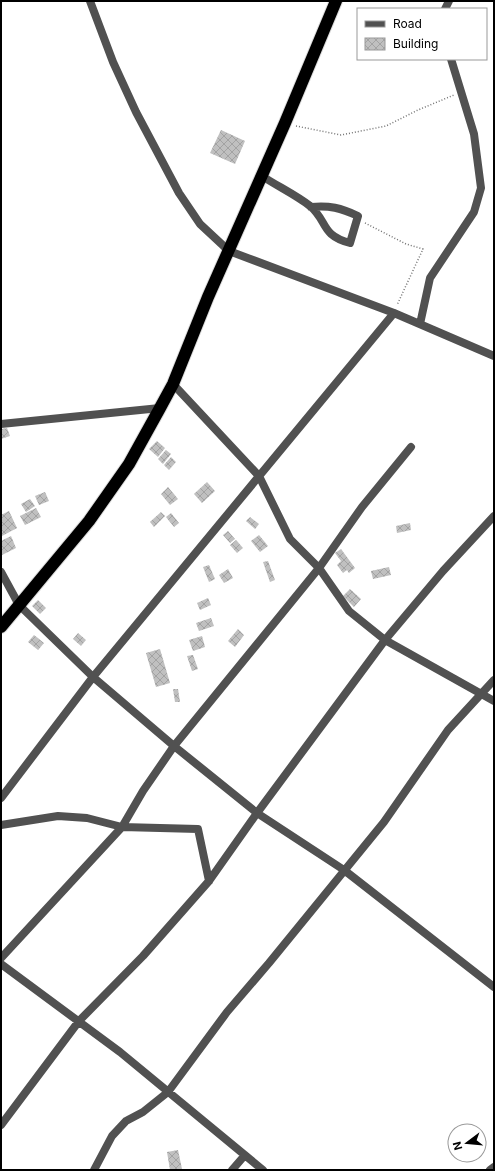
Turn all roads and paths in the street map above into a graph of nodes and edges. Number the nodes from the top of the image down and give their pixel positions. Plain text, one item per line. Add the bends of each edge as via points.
1 (90, 1) edge
2 (336, 1) edge
3 (450, 60) edge
4 (461, 92) junction
5 (285, 124) junction
6 (262, 176) junction
7 (311, 207) junction
8 (358, 216) junction
9 (229, 251) junction
10 (394, 313) junction
11 (420, 324) junction
12 (494, 356) edge
13 (173, 384) junction
14 (160, 408) junction
15 (1, 424) edge
16 (411, 448) dead end
17 (259, 476) junction
18 (494, 516) edge
19 (319, 568) junction
20 (1, 572) edge
21 (19, 605) junction
22 (1, 627) edge
23 (386, 640) junction
24 (93, 677) junction
25 (494, 680) edge
26 (480, 693) junction
27 (494, 701) edge
28 (174, 746) junction
29 (1, 798) edge
30 (257, 813) junction
31 (1, 825) edge
32 (122, 827) junction
33 (344, 870) junction
34 (209, 881) junction
35 (1, 958) edge
36 (1, 964) edge
37 (494, 987) edge
38 (79, 1021) junction
39 (168, 1092) junction
40 (1, 1125) edge
41 (245, 1155) junction
42 (494, 1167) edge
43 (94, 1170) edge
44 (232, 1170) edge
45 (263, 1170) edge
46 (490, 1170) edge

1 - 9 street via 113,62 136,112 179,193 200,224
2 - 5 highway
3 - 4 street
4 - 5 path via 386,126 341,135
4 - 11 street via 474,134 482,188 474,212 430,278
5 - 6 highway
6 - 7 street
6 - 9 highway
7 - 8 street via 325,205
7 - 8 street via 327,232 340,241 350,243
8 - 10 path via 366,224 406,244 423,249
9 - 10 street
9 - 13 highway
10 - 11 street
10 - 17 street
11 - 12 street
13 - 14 highway
13 - 17 street
14 - 15 street
14 - 21 highway via 129,464 89,521
16 - 19 street via 362,507
17 - 19 street via 290,539
17 - 24 street
18 - 23 street via 443,571
19 - 23 street via 349,611
19 - 28 street
20 - 21 street
21 - 22 highway
21 - 24 street
23 - 26 street
23 - 30 street
24 - 28 street
24 - 29 street
25 - 26 street
26 - 27 street
26 - 33 street via 448,730 384,822
28 - 30 street
28 - 32 street
30 - 33 street
30 - 34 street
31 - 32 street via 58,816 87,818
32 - 34 street via 198,829
32 - 35 street
33 - 37 street
33 - 39 street via 227,1012
34 - 38 street via 143,956
36 - 38 street
38 - 39 street
38 - 40 street
39 - 41 street
39 - 43 street via 143,1112 126,1121 112,1136
41 - 44 street
41 - 45 street
42 - 46 street

